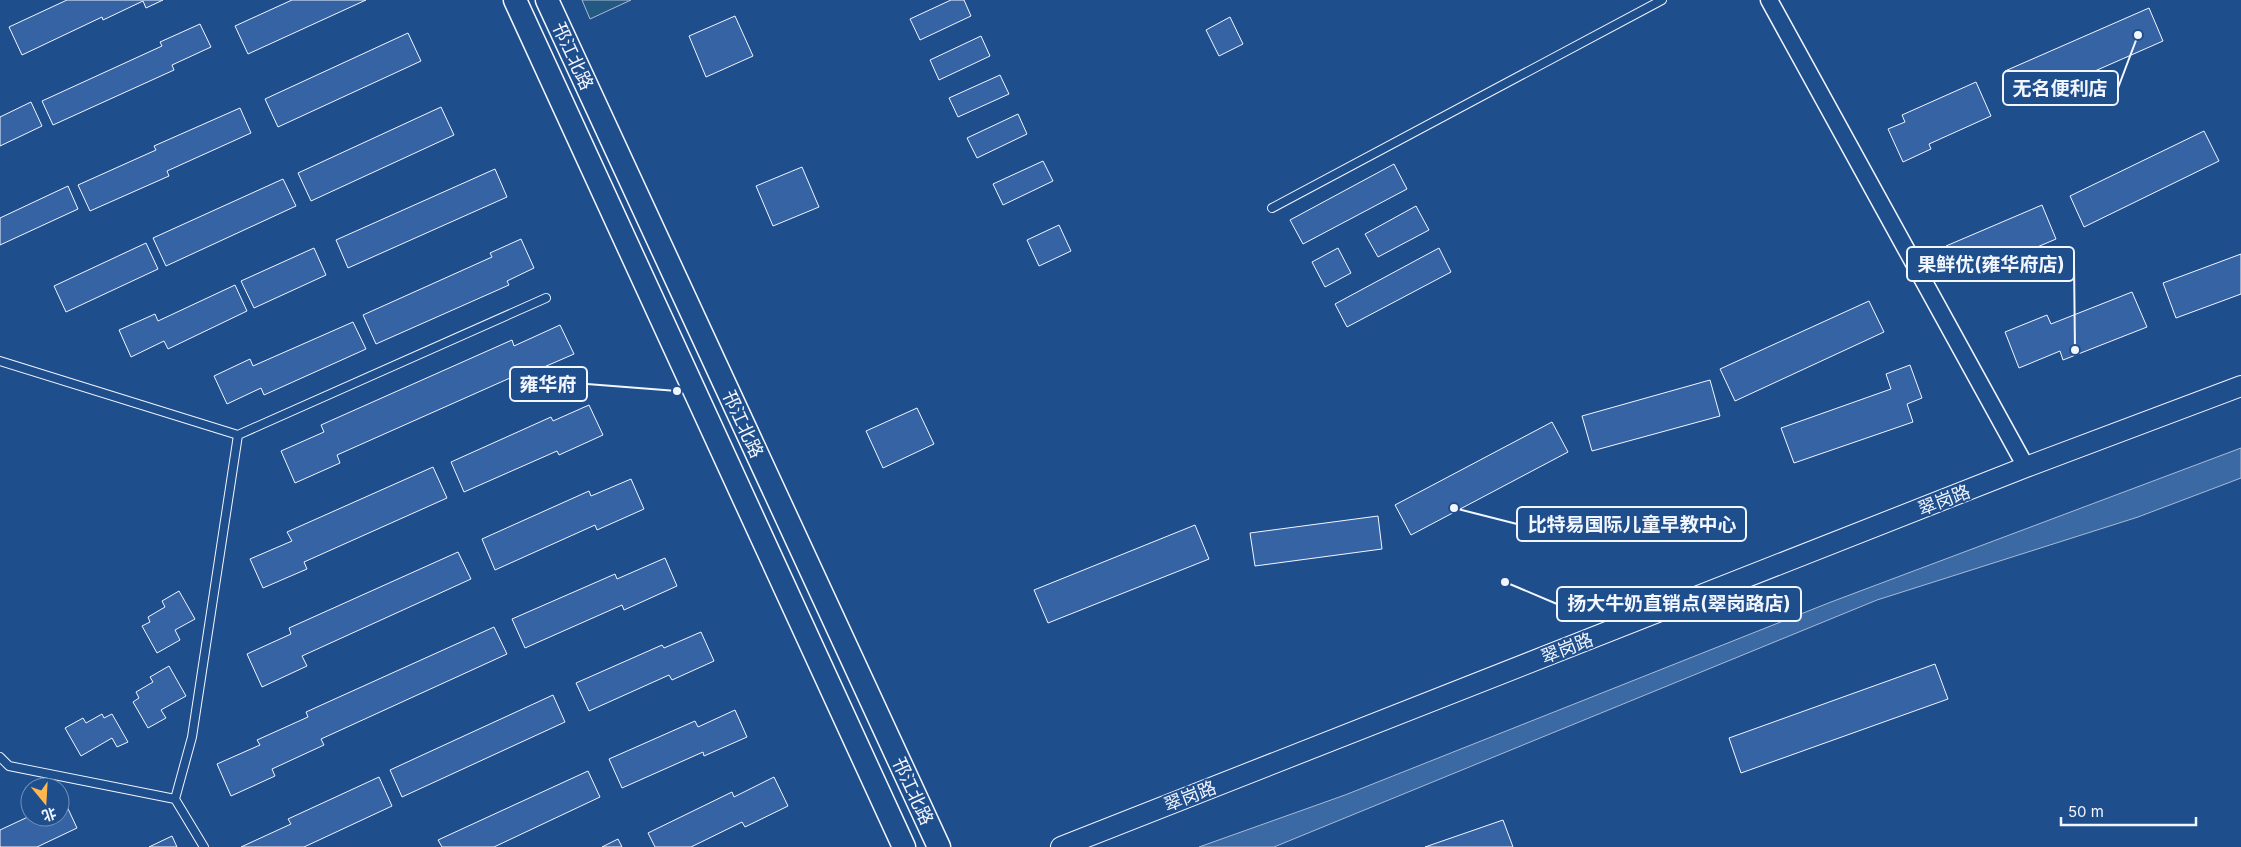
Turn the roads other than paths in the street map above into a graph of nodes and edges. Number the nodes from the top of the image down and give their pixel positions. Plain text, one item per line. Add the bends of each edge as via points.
1 (515, 0) edge
2 (547, 0) edge
3 (1662, 0) edge
4 (1769, 0) edge
5 (1272, 208) dead end
6 (546, 298) dead end
7 (0, 360) edge
8 (2241, 386) edge
9 (238, 435) junction
10 (2026, 467) junction
11 (0, 757) edge
12 (174, 799) junction
13 (204, 847) edge
14 (904, 847) edge
15 (939, 847) edge
16 (1061, 847) edge

1 - 14 main road, 邗江北路
2 - 15 main road, 邗江北路
3 - 5 lane
4 - 10 street
6 - 9 lane
7 - 9 lane
8 - 10 street, 翠岗路
9 - 12 lane via 192,737
10 - 16 street, 翠岗路
11 - 12 lane via 9,766
12 - 13 lane

